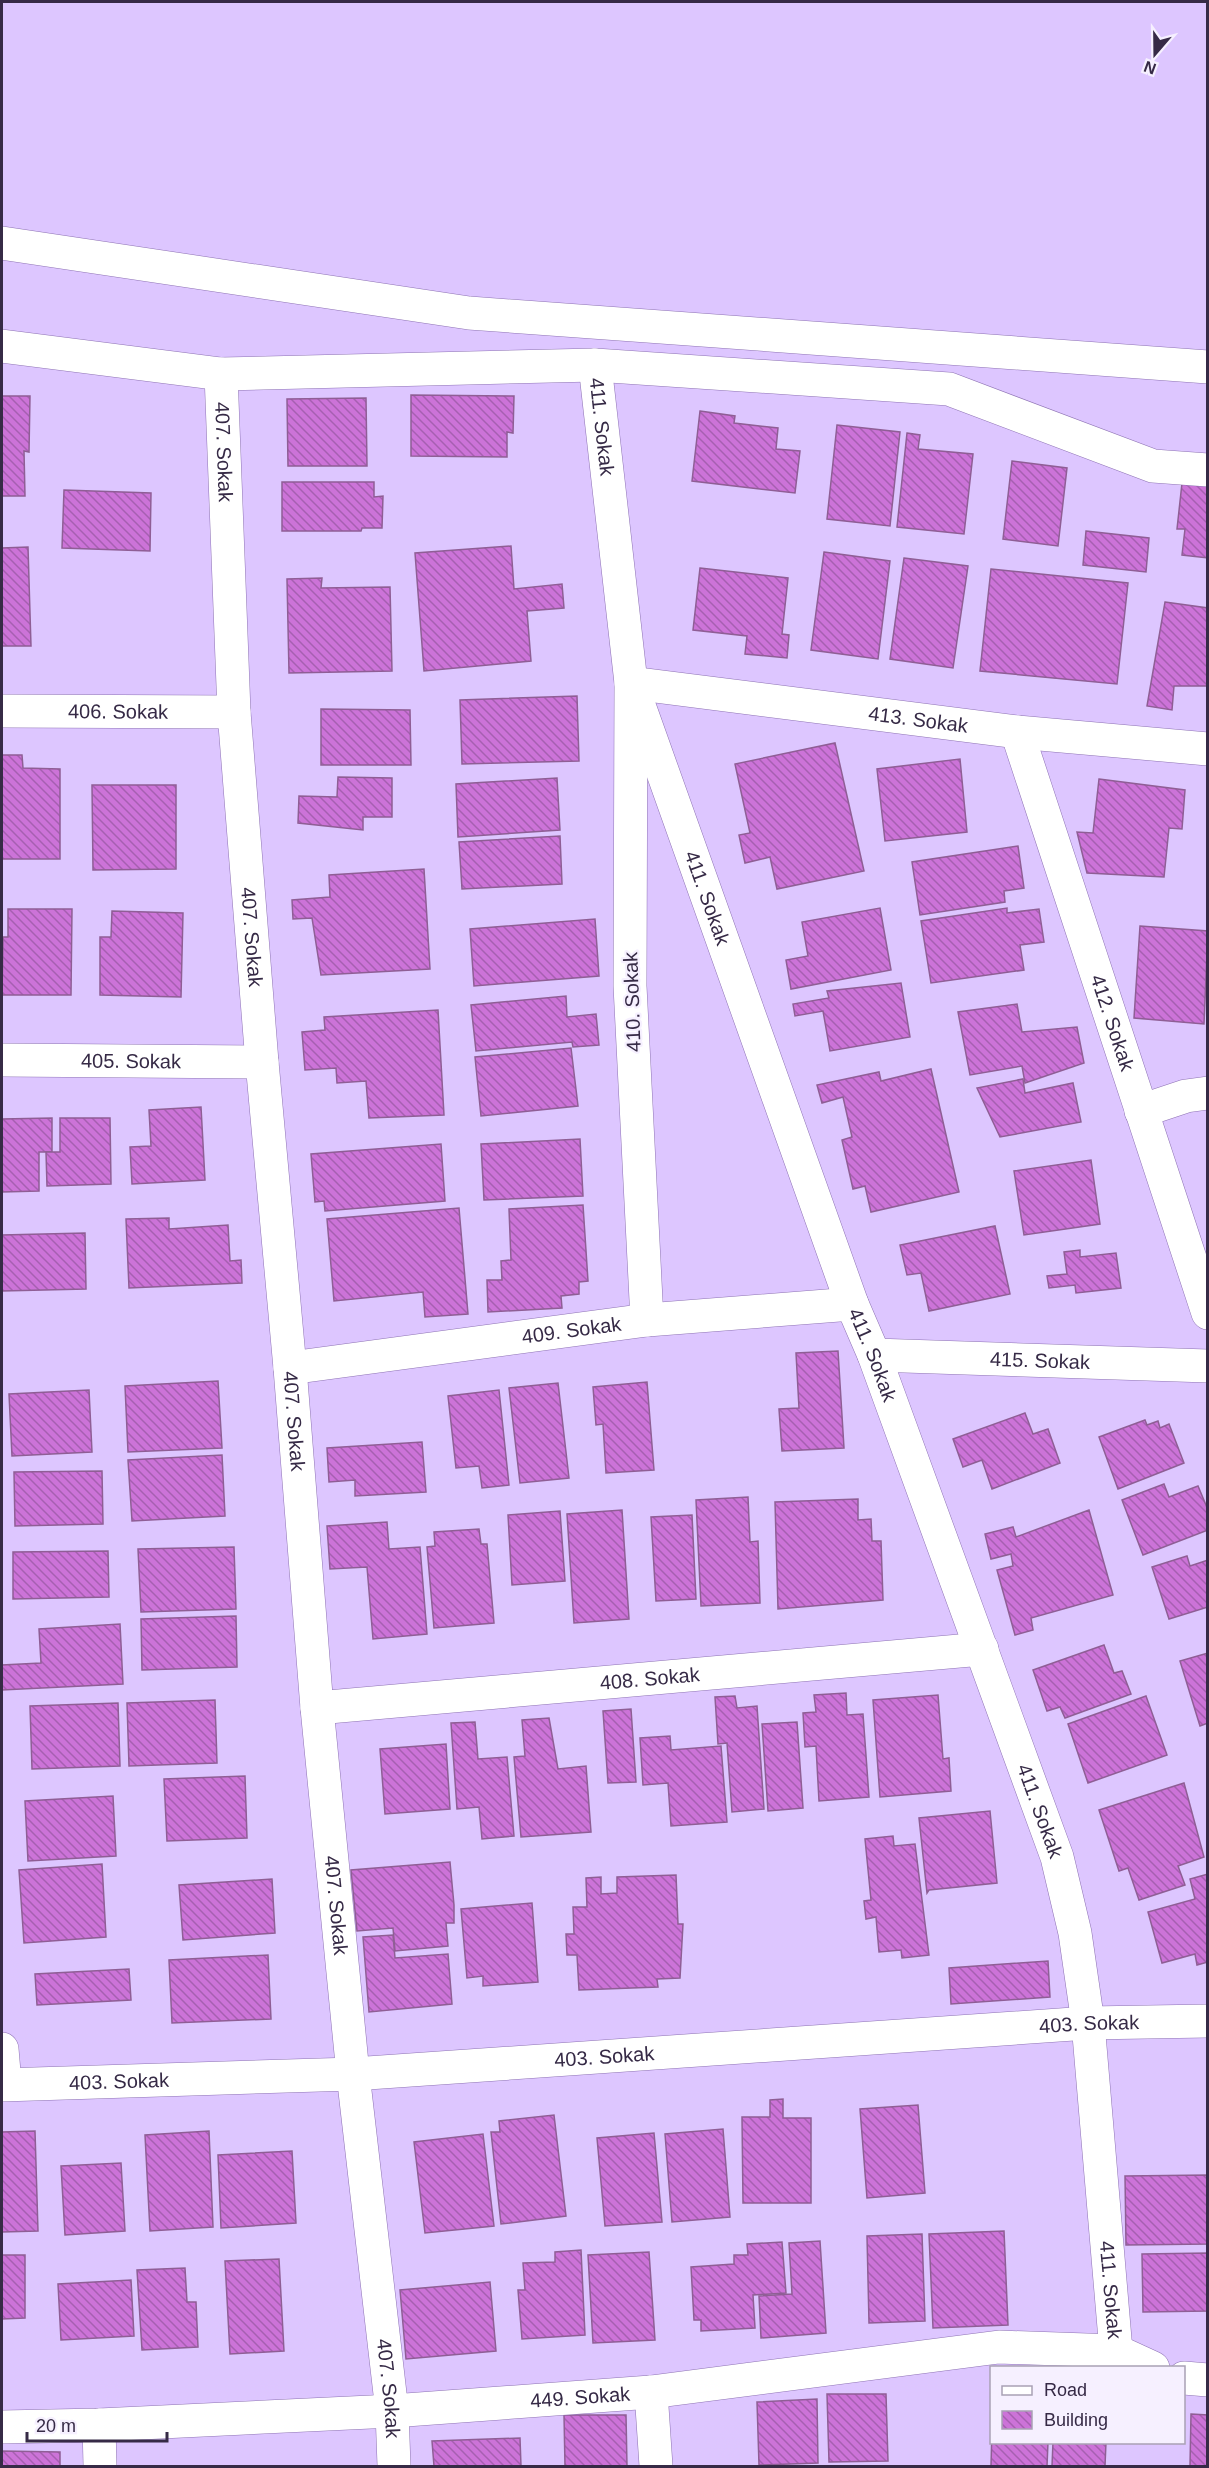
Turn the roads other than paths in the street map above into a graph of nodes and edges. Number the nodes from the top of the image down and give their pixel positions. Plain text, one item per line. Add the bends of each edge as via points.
1 (2, 243) edge
2 (2, 346) edge
3 (595, 364) junction
4 (1208, 367) edge
5 (220, 374) junction
6 (1208, 470) edge
7 (631, 683) junction
8 (2, 711) edge
9 (234, 712) junction
10 (1017, 732) junction
11 (1208, 749) edge
12 (2, 1060) edge
13 (262, 1062) junction
14 (1208, 1093) edge
15 (1141, 1111) junction
16 (852, 1304) junction
17 (1208, 1313) edge
18 (647, 1320) junction
19 (874, 1355) junction
20 (1208, 1366) edge
21 (290, 1368) junction
22 (982, 1649) junction
23 (317, 1708) junction
24 (1208, 2020) edge
25 (1088, 2023) junction
26 (2, 2049) edge
27 (353, 2074) junction
28 (3, 2084) edge
29 (1116, 2351) junction
30 (1151, 2366) edge
31 (1185, 2378) edge
32 (1208, 2380) edge
33 (651, 2392) junction
34 (392, 2411) junction
35 (99, 2425) junction
36 (2, 2427) edge
37 (100, 2466) edge
38 (394, 2466) edge
39 (656, 2466) edge

1 - 4 street via 470,313
2 - 5 street
3 - 5 street
3 - 6 street via 949,388 1153,466
3 - 7 street, 411. Sokak
5 - 9 street, 407. Sokak
7 - 10 street, 413. Sokak
7 - 16 street, 411. Sokak
7 - 18 street, 410. Sokak via 630,986
8 - 9 street, 406. Sokak
9 - 13 street, 407. Sokak
10 - 11 street, 413. Sokak
10 - 15 street, 412. Sokak
12 - 13 street, 405. Sokak
13 - 21 street, 407. Sokak
14 - 15 street
15 - 17 street, 412. Sokak
16 - 18 street, 409. Sokak
16 - 19 street, 411. Sokak
18 - 21 street, 409. Sokak
19 - 20 street, 415. Sokak
19 - 22 street, 411. Sokak
21 - 23 street, 407. Sokak
22 - 23 street, 408. Sokak
22 - 25 street, 411. Sokak via 1057,1857 1075,1933
23 - 27 street, 407. Sokak
24 - 25 street, 403. Sokak
25 - 27 street, 403. Sokak
25 - 29 street, 411. Sokak
26 - 28 street
27 - 28 street, 403. Sokak
27 - 34 street, 407. Sokak
29 - 30 street, 449. Sokak
29 - 33 street, 449. Sokak via 999,2347
31 - 32 street
33 - 34 street, 449. Sokak
33 - 39 street
34 - 35 street, 449. Sokak
34 - 38 street, 407. Sokak
35 - 36 street, 449. Sokak
35 - 37 street

